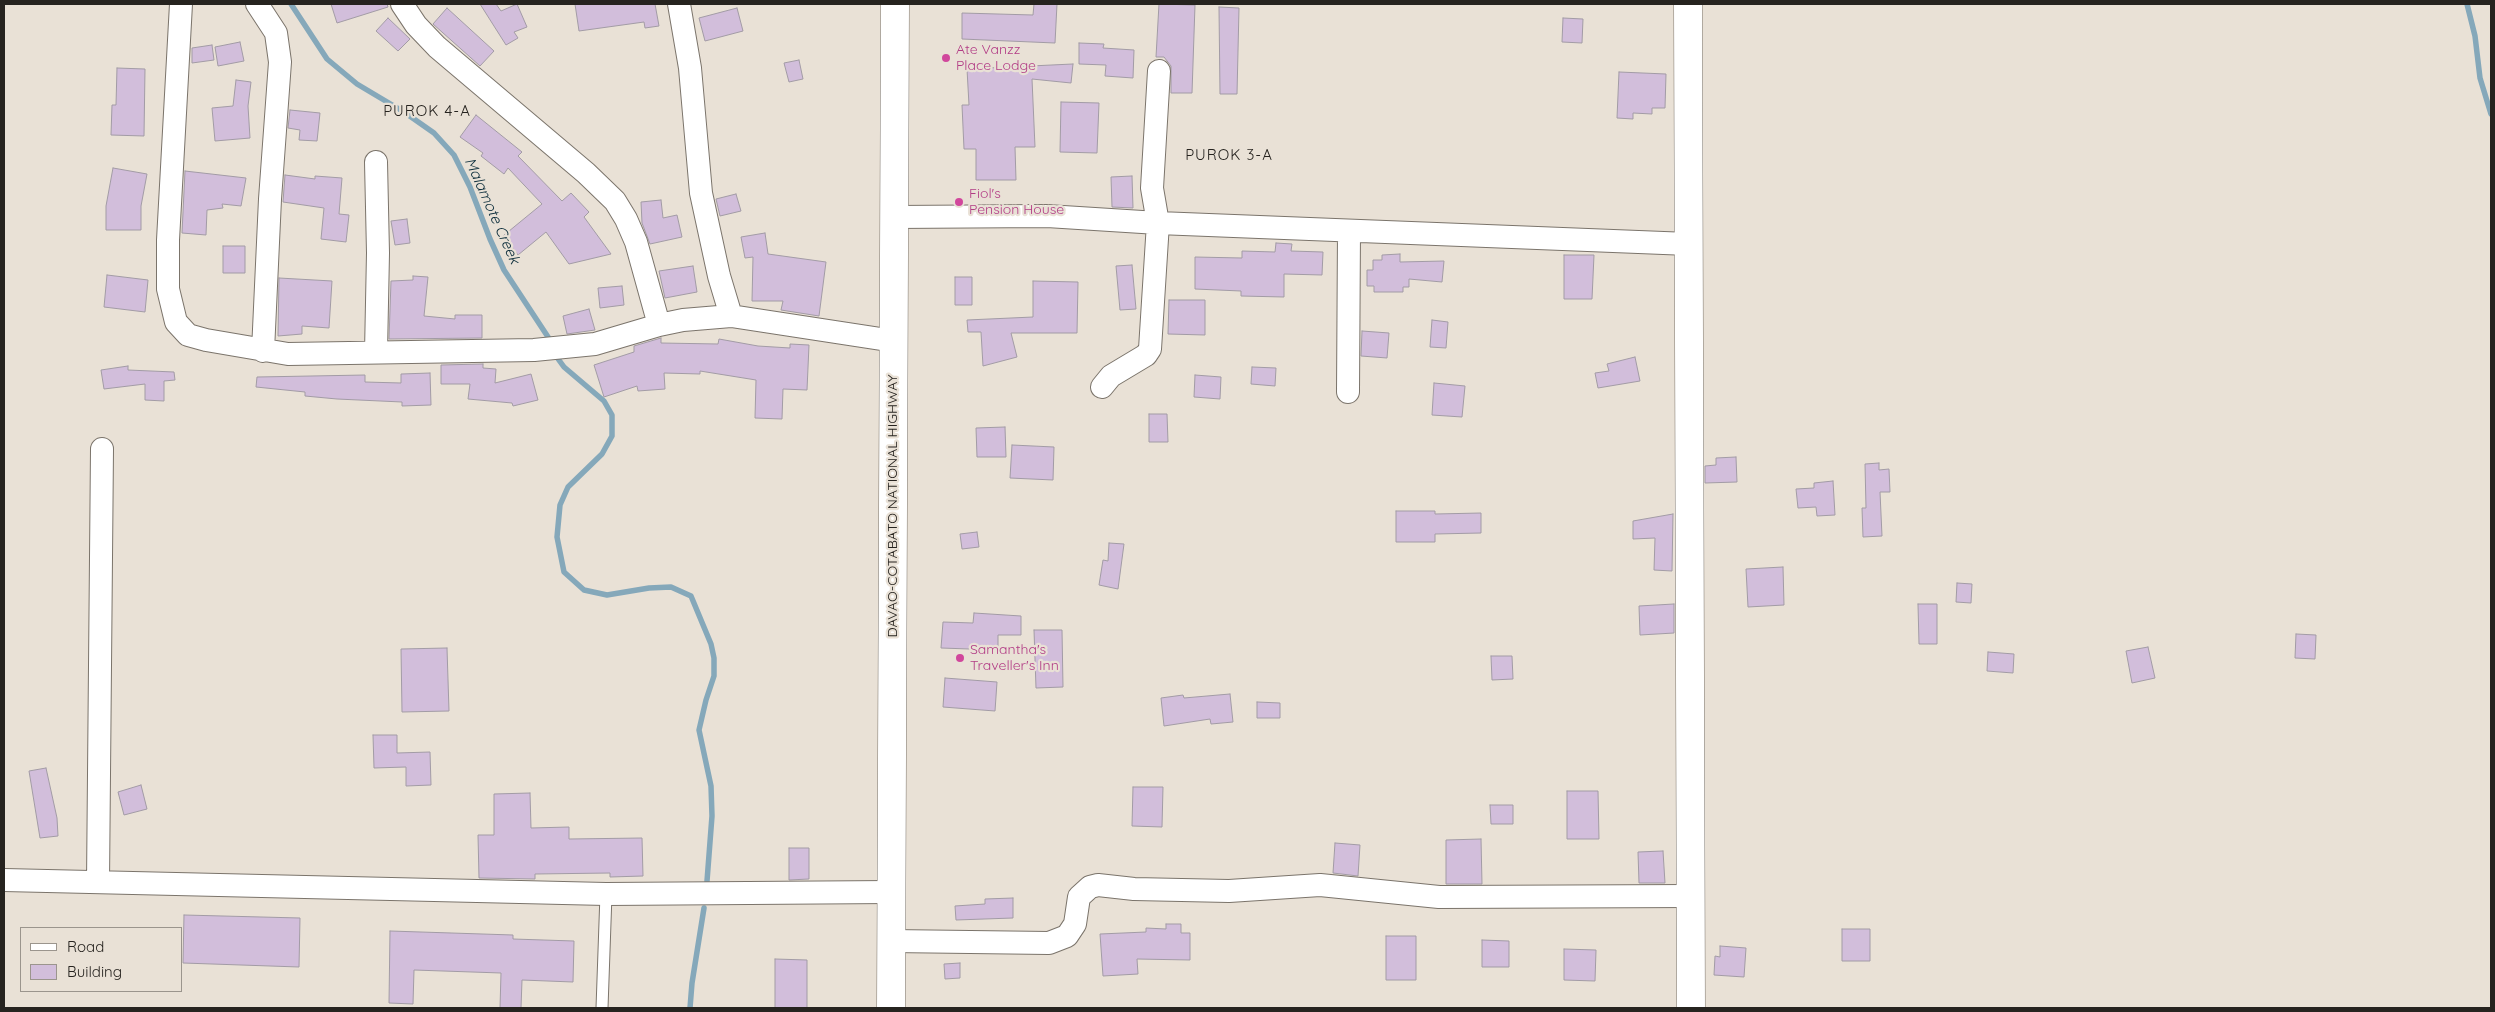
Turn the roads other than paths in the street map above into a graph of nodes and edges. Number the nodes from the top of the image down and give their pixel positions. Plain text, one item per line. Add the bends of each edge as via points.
1 (181, 4) edge
2 (257, 4) edge
3 (402, 4) edge
4 (679, 4) edge
5 (895, 4) edge
6 (1688, 4) edge
7 (1159, 71) dead end
8 (376, 162) dead end
9 (894, 217) junction
10 (1158, 223) junction
11 (1349, 232) junction
12 (1689, 244) junction
13 (731, 316) junction
14 (659, 325) junction
15 (894, 341) junction
16 (263, 351) junction
17 (376, 352) junction
18 (1102, 386) dead end
19 (1348, 392) dead end
20 (102, 449) dead end
21 (4, 880) edge
22 (98, 882) junction
23 (891, 892) junction
24 (606, 894) junction
25 (1692, 896) junction
26 (891, 941) junction
27 (602, 1008) edge
28 (891, 1008) edge
29 (1691, 1008) edge

1 - 16 street via 168,240 171,308 176,322 188,335
2 - 16 street via 276,33 280,62
3 - 14 street via 416,25 438,47 615,201 636,242
4 - 13 street via 690,68 701,192
5 - 9 main road, DAVAO-COTABATO NATIONAL HIGHWAY
6 - 12 main road
7 - 10 street via 1152,188
8 - 17 street
9 - 10 street via 1047,216
9 - 15 main road, DAVAO-COTABATO NATIONAL HIGHWAY
10 - 11 street
10 - 18 street via 1150,349
11 - 12 street
11 - 19 street
12 - 25 main road
13 - 14 street
13 - 15 street
14 - 17 street via 595,344
15 - 23 main road, DAVAO-COTABATO NATIONAL HIGHWAY
16 - 17 street via 288,354
20 - 22 street
21 - 22 street
22 - 24 street
23 - 24 street
23 - 26 main road, DAVAO-COTABATO NATIONAL HIGHWAY
24 - 27 lane
25 - 26 street via 1439,897 1320,885 1229,891 1098,885 1090,887 1080,897 1075,924 1068,936 1049,943
25 - 29 main road
26 - 28 main road, DAVAO-COTABATO NATIONAL HIGHWAY

